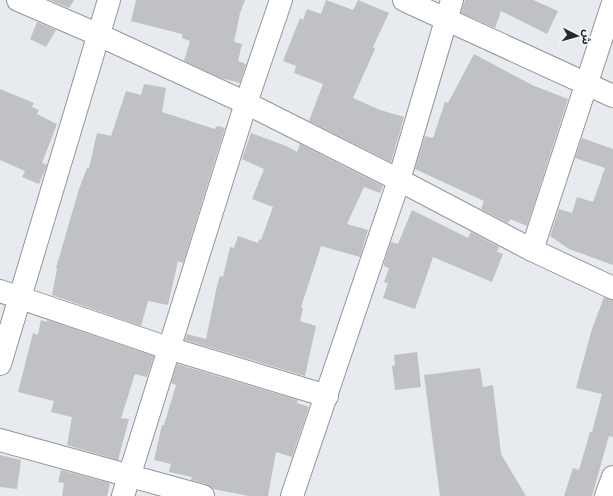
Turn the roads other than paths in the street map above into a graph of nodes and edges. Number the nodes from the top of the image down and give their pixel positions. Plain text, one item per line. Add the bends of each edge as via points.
1 (18, 0) edge
2 (109, 0) edge
3 (281, 0) edge
4 (404, 0) edge
5 (613, 3) edge
6 (449, 10) edge
7 (99, 35) junction
8 (587, 83) junction
9 (613, 96) edge
10 (246, 103) junction
11 (399, 180) junction
12 (532, 250) junction
13 (613, 288) edge
14 (10, 295) edge
15 (168, 348) junction
16 (0, 364) edge
17 (327, 396) junction
18 (0, 440) edge
19 (130, 475) junction
20 (613, 477) edge
21 (123, 496) edge
22 (203, 496) edge
23 (292, 496) edge
24 (606, 496) edge

1 - 7 street
2 - 7 street
3 - 10 street
4 - 6 street
5 - 8 street
6 - 8 street
6 - 11 street
7 - 10 street
7 - 14 street
8 - 9 street
8 - 12 street
10 - 11 street
10 - 15 street
11 - 12 street
11 - 17 street
12 - 13 street
14 - 15 street
14 - 16 street
15 - 17 street
15 - 19 street
17 - 23 street
18 - 19 street
19 - 21 street
19 - 22 street
20 - 24 street

